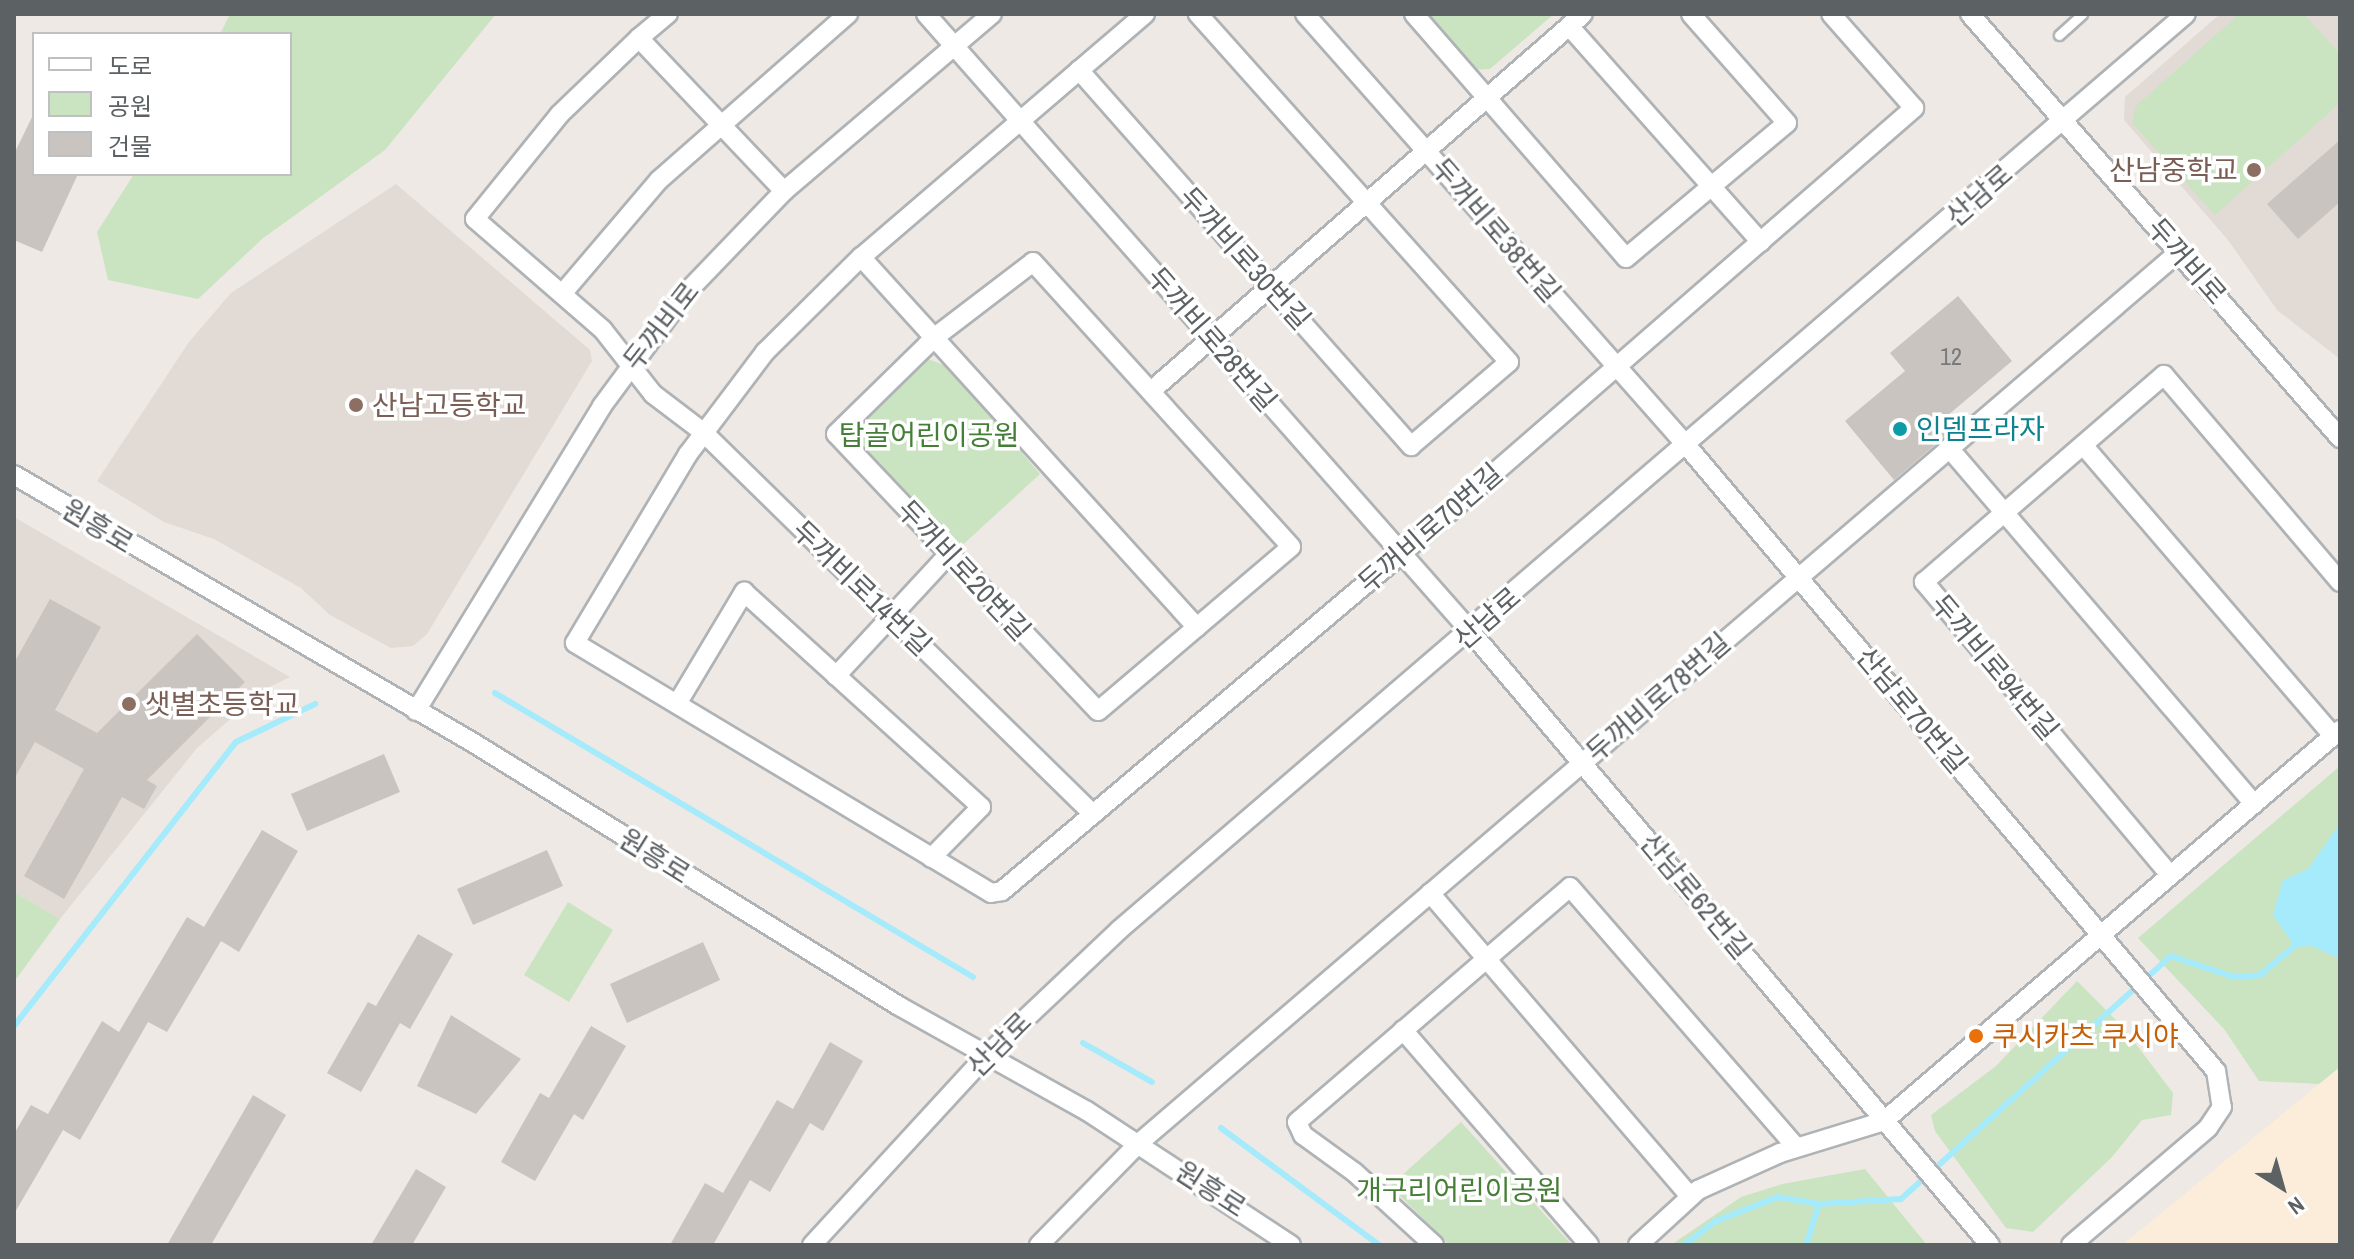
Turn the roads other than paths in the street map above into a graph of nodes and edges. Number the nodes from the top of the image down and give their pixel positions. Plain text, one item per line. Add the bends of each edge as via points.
1 (668, 14) edge
2 (848, 14) edge
3 (926, 14) edge
4 (992, 14) edge
5 (1145, 14) edge
6 (1198, 14) edge
7 (1305, 14) edge
8 (1414, 14) edge
9 (1691, 14) edge
10 (1831, 14) edge
11 (1970, 14) edge
12 (2082, 14) edge
13 (2186, 14) edge
14 (1576, 20) edge
15 (2059, 35) dead end
16 (639, 38) junction
17 (954, 46) junction
18 (1079, 70) junction
19 (1486, 99) junction
20 (721, 121) junction
21 (1020, 121) junction
22 (2065, 121) junction
23 (1427, 151) junction
24 (1712, 186) junction
25 (784, 191) junction
26 (1367, 203) junction
27 (1761, 242) junction
28 (2179, 252) junction
29 (861, 257) junction
30 (1270, 287) junction
31 (562, 294) junction
32 (935, 337) junction
33 (1211, 338) junction
34 (629, 365) junction
35 (1617, 367) junction
36 (1151, 391) junction
37 (703, 432) junction
38 (2340, 438) edge
39 (2083, 445) junction
40 (1687, 446) junction
41 (1949, 448) junction
42 (14, 475) edge
43 (2004, 513) junction
44 (1401, 554) junction
45 (948, 555) junction
46 (1799, 576) junction
47 (2340, 582) edge
48 (891, 617) junction
49 (1197, 627) junction
50 (1471, 632) junction
51 (836, 676) junction
52 (677, 704) junction
53 (416, 711) junction
54 (2337, 733) edge
55 (1582, 762) junction
56 (2254, 804) junction
57 (1093, 814) junction
58 (931, 858) junction
59 (2170, 875) junction
60 (1430, 893) junction
61 (2103, 934) junction
62 (1486, 959) junction
63 (1403, 1030) junction
64 (987, 1055) junction
65 (1884, 1121) junction
66 (1139, 1143) junction
67 (1796, 1147) junction
68 (1690, 1196) junction
69 (1988, 1243) edge
70 (812, 1245) edge
71 (1039, 1245) edge
72 (1291, 1245) edge
73 (1434, 1245) edge
74 (1589, 1245) edge
75 (1638, 1245) edge
76 (2071, 1245) edge

1 - 16 street
2 - 20 street
3 - 17 street, 두꺼비로28번길
4 - 17 street, 두꺼비로
5 - 18 street
6 - 26 street
7 - 23 street, 두꺼비로38번길
8 - 19 street
9 - 24 street via 1787,123
10 - 27 street, 두꺼비로70번길 via 1914,108
11 - 22 street, 두꺼비로
12 - 15 lane
13 - 22 street, 산남로
14 - 19 street
14 - 24 street
16 - 20 street
16 - 31 street, 두꺼비로14번길 via 560,114 475,219
17 - 21 street, 두꺼비로28번길
17 - 25 street, 두꺼비로
18 - 21 street
18 - 30 street, 두꺼비로30번길
19 - 23 street
19 - 24 street via 1626,258
20 - 25 street
20 - 31 street via 659,180
21 - 29 street
21 - 33 street, 두꺼비로28번길
22 - 28 street, 두꺼비로
22 - 40 street, 산남로
23 - 26 street
23 - 35 street, 두꺼비로38번길
24 - 27 street
25 - 34 street, 두꺼비로 via 693,285
26 - 30 street
26 - 30 street, 두꺼비로30번길 via 1509,362 1411,446
27 - 35 street, 두꺼비로70번길
28 - 38 street, 두꺼비로
28 - 41 street, 두꺼비로78번길
29 - 32 street
29 - 37 street via 765,352
30 - 33 street
31 - 34 street, 두꺼비로14번길 via 603,330
32 - 36 street, 두꺼비로20번길 via 1033,262
32 - 45 street, 두꺼비로20번길 via 836,434
32 - 49 street
33 - 36 street
33 - 44 street, 두꺼비로28번길
34 - 37 street, 두꺼비로14번길 via 653,394
34 - 53 street, 두꺼비로
35 - 40 street, 두꺼비로38번길
35 - 44 street, 두꺼비로70번길
36 - 49 street, 두꺼비로20번길 via 1291,547
37 - 48 street, 두꺼비로14번길
37 - 52 street, 두꺼비로70번길 via 575,643
39 - 43 street, 두꺼비로94번길
39 - 47 street, 두꺼비로94번길 via 2164,375
39 - 54 street
40 - 46 street, 산남로70번길
40 - 50 street, 산남로
41 - 43 street
41 - 46 street, 두꺼비로78번길
42 - 53 street, 원흥로
43 - 56 street
43 - 59 street, 두꺼비로94번길 via 1924,582
44 - 50 street, 두꺼비로28번길
44 - 57 street, 두꺼비로70번길
45 - 48 street
45 - 49 street, 두꺼비로20번길 via 1098,711
46 - 55 street, 두꺼비로78번길
46 - 61 street, 산남로70번길
48 - 51 street
48 - 57 street, 두꺼비로14번길
50 - 55 street, 산남로62번길
50 - 64 street, 산남로 via 1119,930
51 - 52 street via 744,592
51 - 58 street via 981,807
52 - 58 street, 두꺼비로70번길
53 - 64 street, 원흥로
54 - 56 street
55 - 60 street, 두꺼비로78번길
55 - 65 street, 산남로62번길
56 - 59 street
57 - 58 street, 두꺼비로70번길 via 1002,891 991,893
59 - 61 street
60 - 62 street
60 - 66 street, 두꺼비로78번길
61 - 65 street
61 - 76 street, 산남로70번길 via 2216,1071 2222,1107 2208,1128
62 - 63 street
62 - 67 street via 1570,887
62 - 68 street
63 - 73 street via 1297,1122 1312,1142 1354,1172
63 - 74 street
64 - 66 street, 원흥로
64 - 70 street, 산남로
65 - 67 street
65 - 69 street, 산남로62번길
66 - 71 street, 두꺼비로78번길
66 - 72 street, 원흥로
67 - 68 street
68 - 75 street

